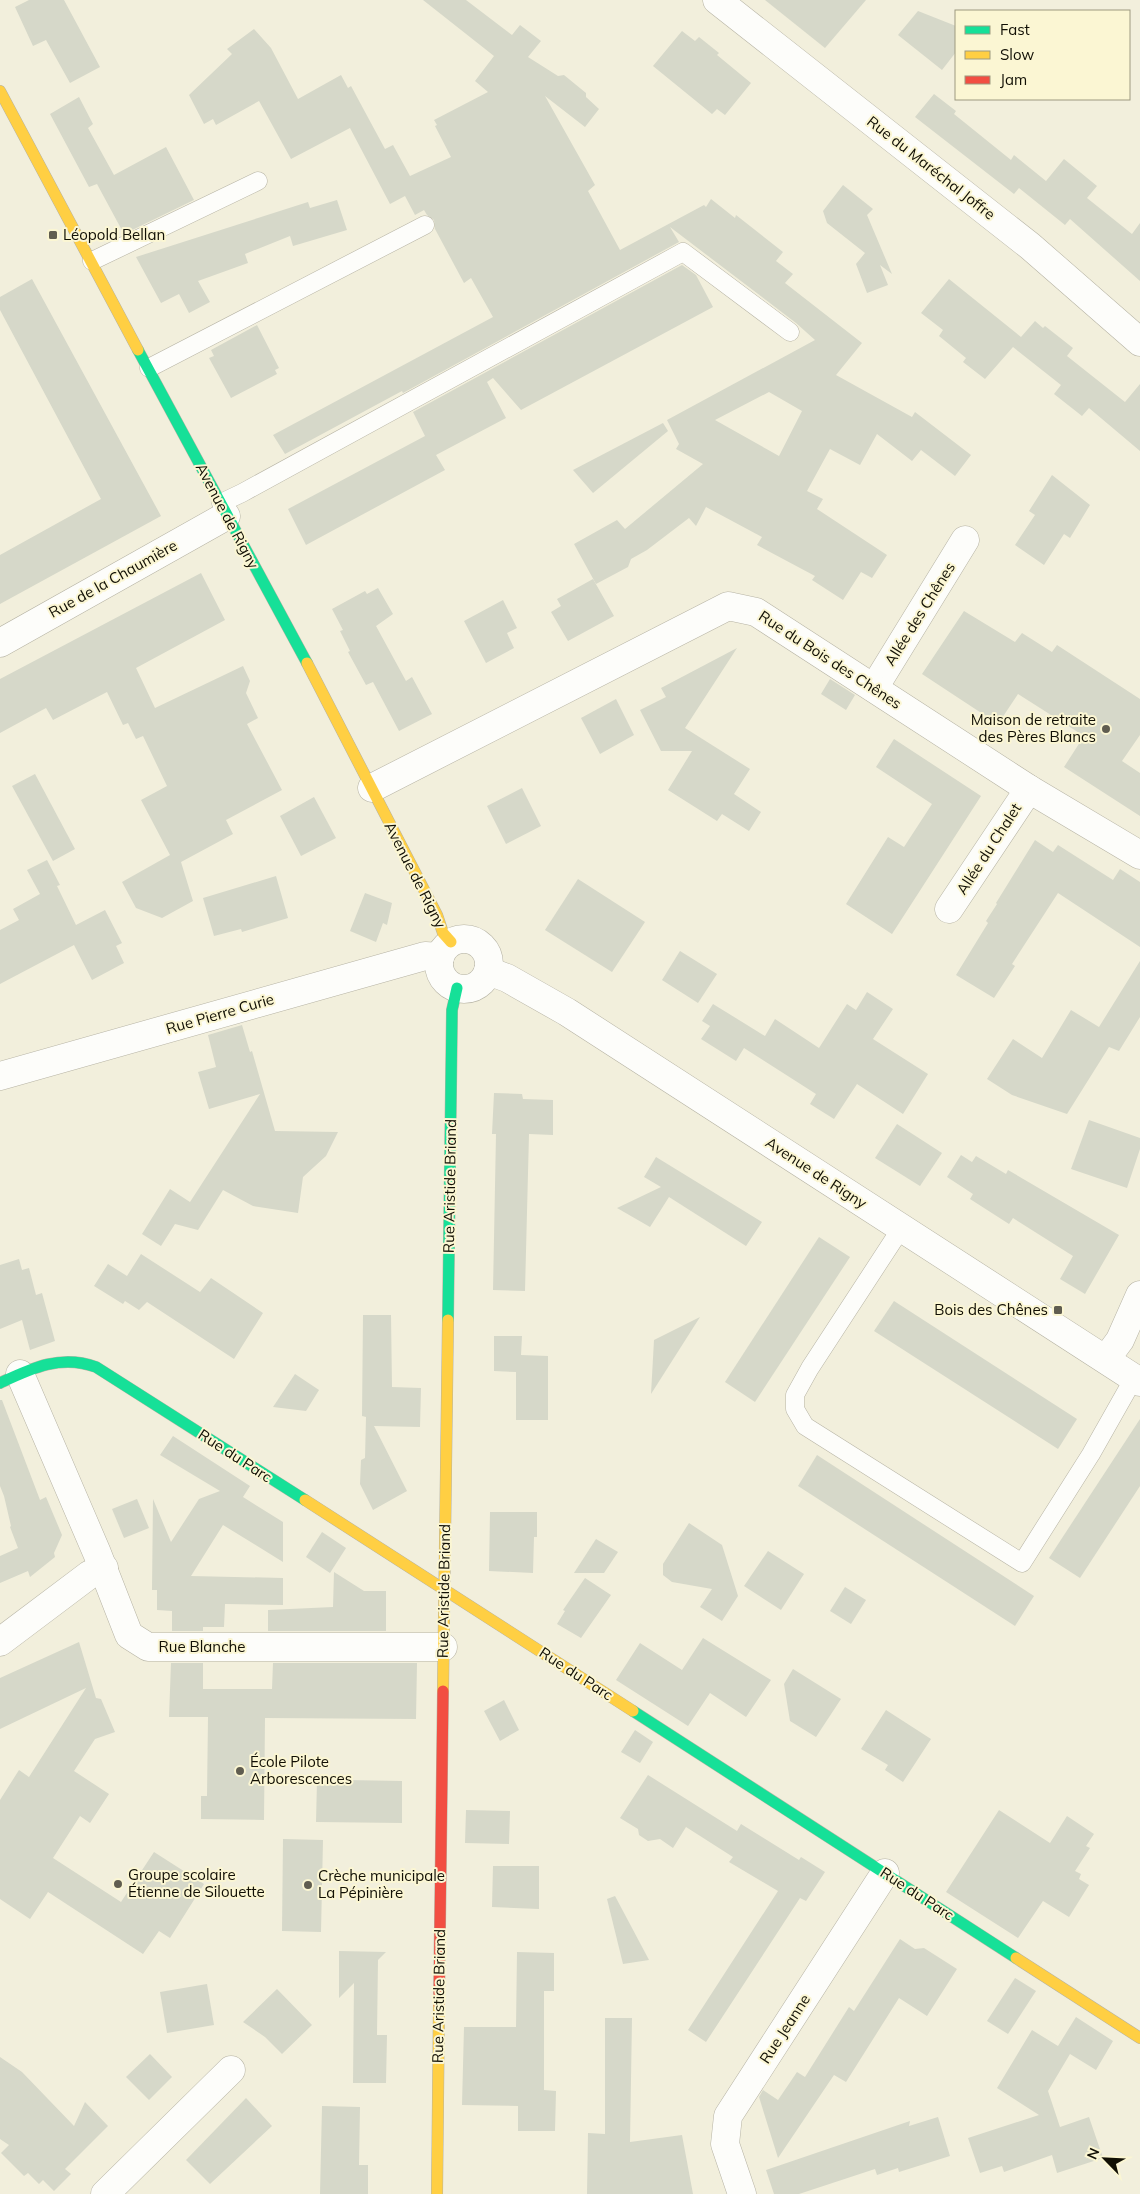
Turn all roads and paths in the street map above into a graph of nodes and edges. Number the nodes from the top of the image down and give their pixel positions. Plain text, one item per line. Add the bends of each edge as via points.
1 (717, 0) edge
2 (0, 90) edge
3 (258, 181) dead end
4 (425, 225) dead end
5 (92, 261) junction
6 (790, 332) dead end
7 (1140, 342) edge
8 (149, 368) junction
9 (224, 509) junction
10 (965, 540) dead end
11 (0, 643) edge
12 (874, 688) junction
13 (372, 788) junction
14 (1029, 789) junction
15 (1140, 855) edge
16 (950, 909) dead end
17 (445, 950) junction
18 (488, 971) junction
19 (457, 988) junction
20 (0, 1076) edge
21 (902, 1227) junction
22 (1140, 1295) edge
23 (1106, 1359) junction
24 (10, 1378) edge
25 (1137, 1380) edge
26 (104, 1568) junction
27 (444, 1589) junction
28 (0, 1642) edge
29 (443, 1647) junction
30 (885, 1873) junction
31 (1140, 2038) edge
32 (231, 2070) dead end
33 (105, 2194) edge
34 (436, 2194) edge
35 (742, 2194) edge

1 - 7 street, Rue du Maréchal Joffre via 1030,246
2 - 5 street, Avenue de Rigny
3 - 5 lane
4 - 8 lane
5 - 8 street, Avenue de Rigny
6 - 9 lane via 683,252 242,493
8 - 9 street, Avenue de Rigny
9 - 11 street, Rue de la Chaumière
9 - 13 street, Avenue de Rigny
10 - 12 street, Allée des Chênes
12 - 13 street, Rue du Bois des Chênes via 756,612 728,606
12 - 14 street, Rue du Bois des Chênes
13 - 17 street, Avenue de Rigny via 437,915 444,933
14 - 15 street, Rue du Bois des Chênes
14 - 16 street, Allée du Chalet
17 - 18 street via 460,939 470,939 486,951
17 - 19 street via 439,967 448,984
17 - 20 street, Rue Pierre Curie
18 - 19 street via 476,986
18 - 21 street, Avenue de Rigny via 507,978 567,1012
19 - 27 street, Rue Aristide Briand via 452,1010
21 - 23 street, Avenue de Rigny via 1078,1344
21 - 25 lane via 795,1394 795,1409 806,1426 1022,1563
22 - 23 street via 1120,1340
23 - 25 street, Avenue de Rigny
24 - 26 street, Rue Blanche
24 - 27 street, Rue du Parc via 46,1363 61,1361 96,1367
26 - 28 street via 89,1575
26 - 29 street, Rue Blanche via 129,1635 148,1647
27 - 29 street, Rue Aristide Briand
27 - 30 street, Rue du Parc
29 - 34 street, Rue Aristide Briand
30 - 31 street, Rue du Parc
30 - 35 street, Rue Jeanne via 728,2116 725,2144
32 - 33 street

